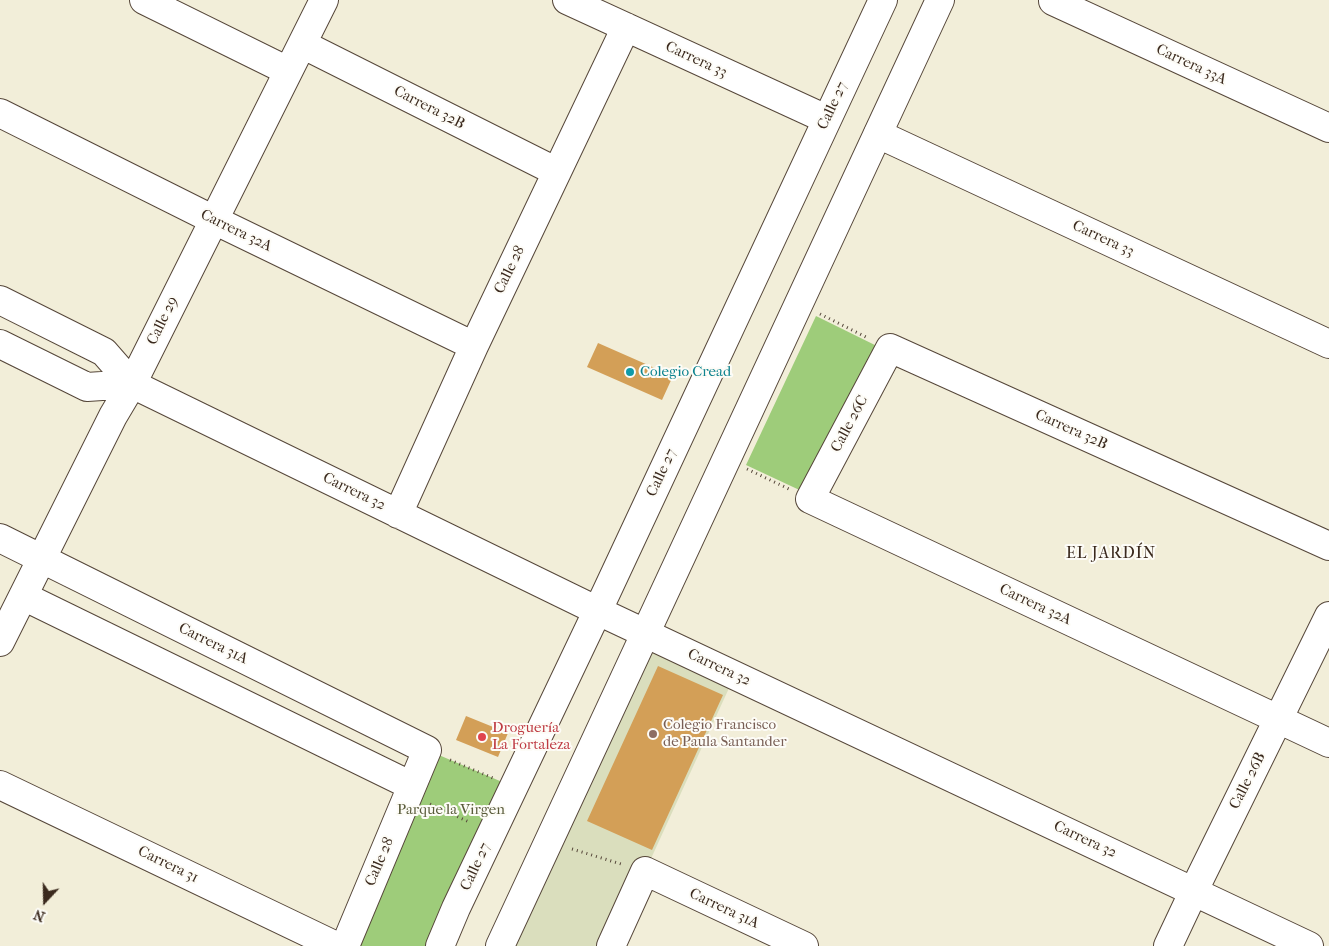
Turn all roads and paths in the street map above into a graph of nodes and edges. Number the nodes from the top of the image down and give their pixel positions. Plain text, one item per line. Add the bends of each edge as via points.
1 (144, 0) edge
2 (324, 0) edge
3 (566, 0) edge
4 (882, 0) edge
5 (940, 0) edge
6 (1053, 1) edge
7 (626, 27) junction
8 (302, 44) junction
9 (288, 71) junction
10 (0, 113) edge
11 (826, 119) junction
12 (1329, 128) edge
13 (878, 134) junction
14 (557, 172) junction
15 (214, 220) junction
16 (0, 300) edge
17 (815, 312) dead end
18 (0, 344) edge
19 (1329, 344) edge
20 (474, 346) junction
21 (890, 348) junction
22 (132, 384) junction
23 (741, 466) dead end
24 (810, 499) junction
25 (398, 514) junction
26 (0, 538) edge
27 (1329, 546) edge
28 (42, 560) junction
29 (23, 596) junction
30 (598, 611) junction
31 (1329, 616) edge
32 (645, 633) junction
33 (0, 642) edge
34 (1279, 720) junction
35 (1329, 743) edge
36 (427, 750) junction
37 (0, 785) edge
38 (514, 787) junction
39 (410, 790) junction
40 (492, 833) junction
41 (564, 846) dead end
42 (645, 871) junction
43 (1194, 891) junction
44 (336, 946) edge
45 (345, 946) edge
46 (440, 946) edge
47 (500, 946) edge
48 (611, 946) edge
49 (804, 946) edge
50 (1168, 946) edge
51 (1308, 946) edge

1 - 9 street
2 - 8 street, Calle 29
3 - 7 street, Carrera 33
4 - 11 street, Calle 27
5 - 13 street
6 - 12 street, Carrera 33A
7 - 11 street, Carrera 33
7 - 14 street, Calle 28
8 - 9 street, Calle 29
8 - 14 street, Carrera 32B
9 - 15 street, Calle 29
10 - 15 street, Carrera 32A
11 - 30 street, Calle 27
13 - 19 street, Carrera 33
13 - 32 street
14 - 20 street, Calle 28
15 - 20 street, Carrera 32A
15 - 22 street, Calle 29
16 - 22 street, Carrera 32 via 104,352
17 - 21 path
18 - 22 street, Carrera 32 via 86,387
20 - 25 street, Calle 28
21 - 24 street, Calle 26C
21 - 27 street, Carrera 32B
22 - 25 street, Carrera 32
22 - 28 street, Calle 29 via 112,416
23 - 24 path
24 - 34 street, Carrera 32A
25 - 30 street, Carrera 32
26 - 28 street, Carrera 31A
28 - 29 street, Calle 29
28 - 36 street, Carrera 31A
29 - 33 street, Calle 29
29 - 39 street
30 - 32 street, Carrera 32
30 - 38 street, Calle 27
31 - 34 street, Calle 26B
32 - 43 street, Carrera 32
32 - 47 street
34 - 35 street, Carrera 32A
34 - 43 street, Calle 26B
36 - 38 path
36 - 39 street, Calle 28
37 - 44 street, Carrera 31
38 - 40 street, Calle 27
39 - 40 path
39 - 45 street, Calle 28
40 - 46 street, Calle 27
41 - 42 path
42 - 48 street
42 - 49 street, Carrera 31A
43 - 50 street, Calle 26B
43 - 51 street, Carrera 32

